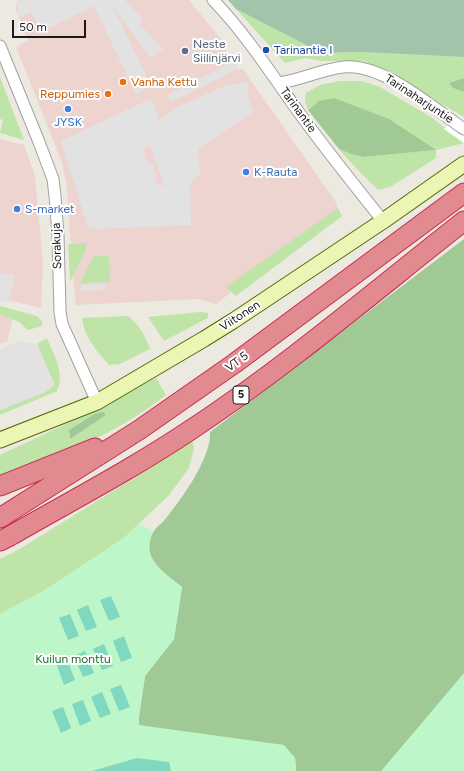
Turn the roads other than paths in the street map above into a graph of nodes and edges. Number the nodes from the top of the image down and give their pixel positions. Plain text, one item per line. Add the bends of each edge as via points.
1 (213, 0) edge
2 (0, 46) edge
3 (279, 83) junction
4 (464, 130) edge
5 (464, 164) edge
6 (464, 193) edge
7 (383, 220) junction
8 (464, 221) edge
9 (96, 402) junction
10 (139, 430) junction
11 (0, 440) edge
12 (0, 486) edge
13 (0, 518) edge
14 (0, 540) edge

1 - 3 street, Tarinantie
2 - 9 street, Sorakuja via 52,179 58,235 62,324
3 - 4 street, Tarinaharjuntie via 344,67 369,70 404,87
3 - 7 street, Tarinantie
5 - 7 main road, Viitonen
6 - 10 highway, VT 5 / 5 via 235,363
7 - 9 main road, Viitonen via 233,321
8 - 14 highway, 5 via 265,378 192,429 127,469
9 - 11 main road, Viitonen
10 - 12 highway
10 - 13 highway, VT 5 / 5

